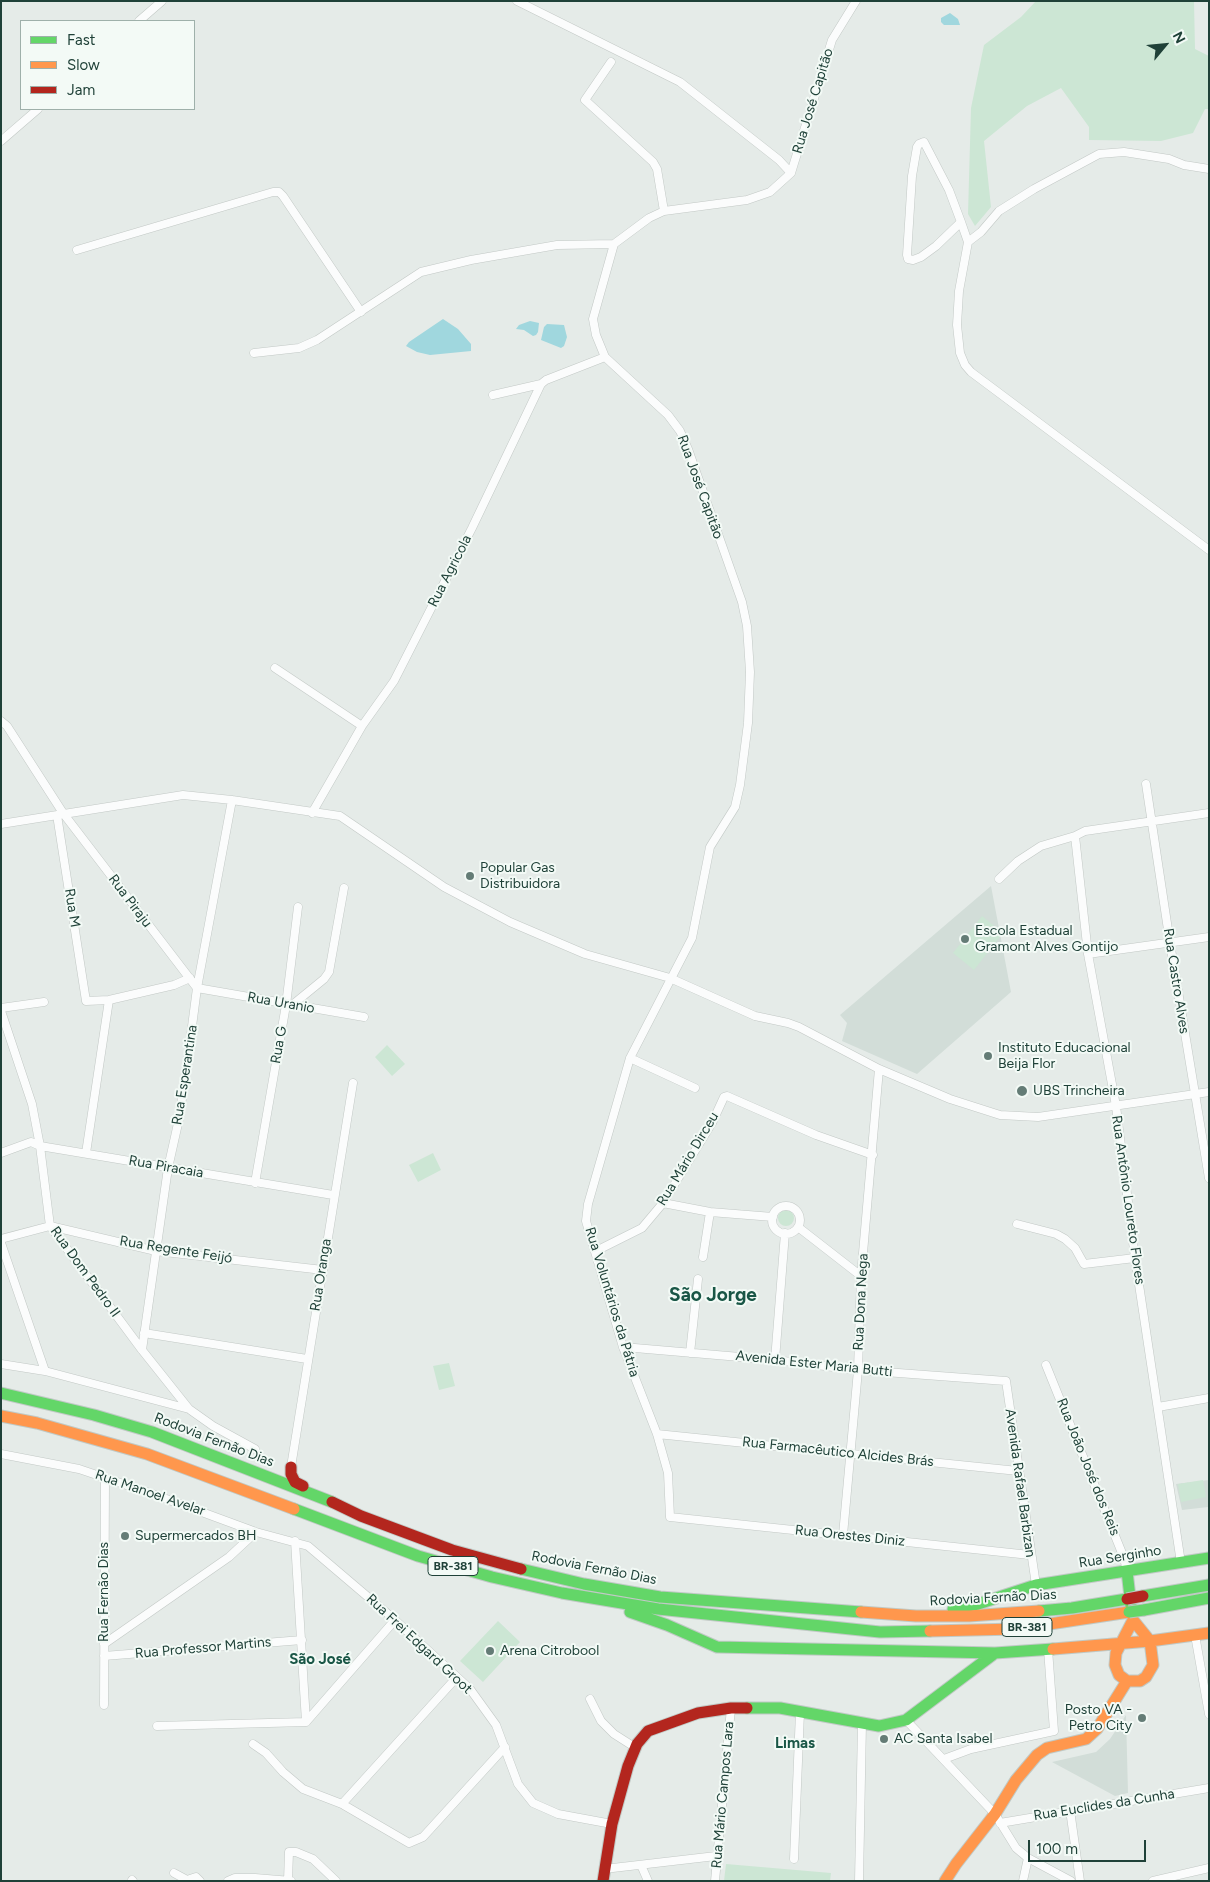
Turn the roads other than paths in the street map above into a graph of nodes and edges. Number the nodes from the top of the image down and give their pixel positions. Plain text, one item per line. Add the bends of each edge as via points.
1 (162, 1) edge
2 (517, 1) edge
3 (856, 1) edge
4 (140, 20) edge
5 (611, 62) dead end
6 (37, 110) edge
7 (1, 141) edge
8 (1209, 169) edge
9 (791, 173) junction
10 (664, 211) junction
11 (961, 222) junction
12 (968, 242) junction
13 (614, 244) junction
14 (77, 250) dead end
15 (362, 312) junction
16 (254, 353) dead end
17 (605, 357) junction
18 (541, 384) junction
19 (493, 395) dead end
20 (1209, 550) edge
21 (275, 668) dead end
22 (1, 720) edge
23 (362, 726) junction
24 (1146, 784) dead end
25 (232, 800) junction
26 (312, 813) junction
27 (1209, 813) edge
28 (60, 814) junction
29 (1153, 821) junction
30 (1, 824) edge
31 (1075, 836) junction
32 (999, 878) dead end
33 (344, 888) dead end
34 (298, 907) dead end
35 (1209, 937) edge
36 (1170, 943) junction
37 (1088, 954) junction
38 (190, 978) junction
39 (670, 978) junction
40 (197, 988) junction
41 (109, 1000) junction
42 (44, 1002) dead end
43 (289, 1005) junction
44 (1, 1009) edge
45 (364, 1017) dead end
46 (630, 1058) junction
47 (879, 1069) junction
48 (353, 1083) dead end
49 (695, 1088) dead end
50 (1209, 1092) edge
51 (1194, 1094) junction
52 (1116, 1106) junction
53 (40, 1146) junction
54 (1, 1152) edge
55 (86, 1153) junction
56 (873, 1155) junction
57 (168, 1168) junction
58 (1209, 1178) edge
59 (255, 1183) junction
60 (334, 1195) junction
61 (664, 1203) junction
62 (710, 1212) junction
63 (773, 1217) junction
64 (1017, 1224) dead end
65 (50, 1226) junction
66 (798, 1227) junction
67 (785, 1233) junction
68 (1, 1241) edge
69 (156, 1251) junction
70 (596, 1251) junction
71 (703, 1257) dead end
72 (1135, 1258) junction
73 (323, 1270) junction
74 (861, 1276) junction
75 (698, 1279) dead end
76 (144, 1333) junction
77 (622, 1347) junction
78 (142, 1350) junction
79 (690, 1352) junction
80 (307, 1359) junction
81 (775, 1360) junction
82 (1, 1364) edge
83 (1046, 1365) dead end
84 (858, 1370) junction
85 (45, 1371) junction
86 (1006, 1381) joint
87 (1, 1394) edge
88 (1209, 1398) edge
89 (1158, 1407) junction
90 (189, 1409) junction
91 (1, 1416) edge
92 (657, 1434) junction
93 (255, 1449) dead end
94 (850, 1452) junction
95 (1, 1454) edge
96 (290, 1467) joint
97 (1018, 1471) junction
98 (105, 1478) junction
99 (322, 1497) junction
100 (670, 1517) joint
101 (256, 1532) junction
102 (843, 1535) junction
103 (295, 1541) junction
104 (1030, 1555) junction
105 (1209, 1558) edge
106 (1181, 1563) junction
107 (1127, 1571) junction
108 (1209, 1585) edge
109 (1036, 1586) junction
110 (562, 1593) junction
111 (1209, 1598) edge
112 (864, 1612) junction
113 (1131, 1616) junction
114 (395, 1620) junction
115 (1209, 1633) edge
116 (1194, 1635) junction
117 (302, 1640) junction
118 (1150, 1641) junction
119 (1120, 1642) junction
120 (104, 1644) junction
121 (1048, 1648) junction
122 (995, 1653) junction
123 (104, 1656) junction
124 (457, 1677) junction
125 (1127, 1681) junction
126 (590, 1699) dead end
127 (104, 1705) dead end
128 (731, 1708) junction
129 (800, 1712) junction
130 (1209, 1714) edge
131 (906, 1720) junction
132 (306, 1722) junction
133 (862, 1723) junction
134 (157, 1726) dead end
135 (253, 1744) dead end
136 (505, 1746) junction
137 (636, 1748) junction
138 (944, 1759) junction
139 (1209, 1788) edge
140 (342, 1804) junction
141 (1070, 1810) junction
142 (997, 1819) junction
143 (612, 1824) junction
144 (716, 1856) junction
145 (1028, 1858) junction
146 (794, 1859) dead end
147 (641, 1865) junction
148 (1209, 1868) edge
149 (174, 1873) dead end
150 (603, 1875) edge
151 (200, 1881) edge
152 (228, 1881) edge
153 (289, 1881) edge
154 (336, 1881) edge
155 (648, 1881) edge
156 (715, 1881) edge
157 (859, 1881) edge
158 (945, 1881) edge
159 (1024, 1881) edge
160 (1071, 1881) edge
161 (1080, 1881) edge
162 (1152, 1881) edge

1 - 4 street
2 - 9 street via 680,82
3 - 9 street, Rua José Capitão via 832,40
5 - 10 street via 585,100 653,162
6 - 7 street
8 - 12 street via 1124,152 1099,154 1000,210
9 - 10 street via 770,192 746,200
10 - 13 street
11 - 11 street via 921,257 908,259 912,176 919,144 924,142 949,190
11 - 12 street
12 - 20 street via 957,325 960,353 965,365
13 - 15 street via 557,245 421,272
13 - 17 street, Rua José Capitão via 593,319
14 - 15 street via 279,192
15 - 16 street via 327,335 299,348
17 - 18 street
17 - 39 street, Rua José Capitão via 668,416 680,432 742,602 747,626 750,672 748,723 740,785 735,807 710,847 692,938
18 - 19 street
18 - 23 street, Rua Agricola via 394,681
21 - 23 street
22 - 28 street, Rua Piraju
23 - 26 street, Rua Agricola
24 - 29 street, Rua Castro Alves
25 - 26 street
25 - 28 street via 182,795
25 - 40 street, Rua Esperantina
26 - 39 street via 340,816 444,887 510,922 585,954
27 - 29 street
28 - 30 street
28 - 38 street, Rua Piraju
28 - 41 street, Rua M via 86,1001
29 - 31 street via 1084,831
29 - 36 street, Rua Castro Alves
31 - 32 street via 1041,846
31 - 37 street, Rua Antônio Loureto Flores
33 - 43 street via 329,972
34 - 43 street, Rua G
35 - 36 street
36 - 37 street
36 - 51 street, Rua Castro Alves
37 - 52 street, Rua Antônio Loureto Flores
38 - 40 street, Rua Piraju
38 - 41 street
39 - 46 street, Rua Voluntários da Pátria
39 - 47 street via 755,1016 799,1027
40 - 43 street, Rua Uranio
40 - 57 street, Rua Esperantina via 179,1119
41 - 55 street
42 - 44 street
43 - 45 street, Rua Uranio
43 - 59 street, Rua G
44 - 53 street, Rua Dom Pedro II via 32,1104
46 - 49 street
46 - 70 street, Rua Voluntários da Pátria via 588,1204 586,1221
47 - 52 street via 950,1099 1000,1114 1038,1117
47 - 56 street, Rua Dona Nega
48 - 60 street, Rua Oranga
50 - 51 street
51 - 52 street
51 - 58 street, Rua Castro Alves
52 - 72 street, Rua Antônio Loureto Flores
53 - 54 street, Rua Piracaia via 29,1142
53 - 55 street, Rua Piracaia
53 - 65 street, Rua Dom Pedro II
55 - 57 street, Rua Piracaia
56 - 61 street, Rua Mário Dirceu via 816,1135 727,1096
56 - 74 street, Rua Dona Nega
57 - 59 street, Rua Piracaia
57 - 69 street, Rua Esperantina
59 - 60 street, Rua Piracaia
60 - 73 street, Rua Oranga
61 - 62 street
61 - 70 street, Rua Mário Dirceu via 642,1228
62 - 63 street
62 - 71 street
63 - 66 street via 777,1209 790,1206 799,1214
63 - 67 street via 774,1226
64 - 72 street via 1065,1239 1075,1248 1084,1264
65 - 68 street, Rua Regente Feijó
65 - 69 street, Rua Regente Feijó
65 - 78 street, Rua Dom Pedro II
66 - 67 street
66 - 74 street
67 - 81 street
68 - 85 street
69 - 73 street, Rua Regente Feijó
69 - 76 street, Rua Esperantina
70 - 77 street, Rua Voluntários da Pátria
72 - 89 street, Rua Antônio Loureto Flores
73 - 80 street, Rua Oranga
74 - 84 street, Rua Dona Nega
75 - 79 street
76 - 78 street, Rua Esperantina
76 - 80 street
77 - 79 street, Avenida Ester Maria Butti
77 - 92 street, Rua Voluntários da Pátria
78 - 90 street, Rua Dom Pedro II
79 - 81 street, Avenida Ester Maria Butti
80 - 96 street, Rua Oranga
81 - 84 street, Avenida Ester Maria Butti
82 - 85 street
83 - 107 street, Rua João José dos Reis
84 - 86 street, Avenida Ester Maria Butti
84 - 94 street, Rua Dona Nega
85 - 90 street
86 - 97 street, Avenida Rafael Barbizan
87 - 99 main road, Rodovia Fernão Dias / BR-381 via 94,1414 152,1432
88 - 89 street
89 - 106 street, Rua Antônio Loureto Flores
90 - 93 street, Rua Dom Pedro II
91 - 110 main road, Rodovia Fernão Dias / BR-381 via 147,1454 418,1556
92 - 94 street, Rua Farmacêutico Alcides Brás
92 - 100 street, Rua Voluntários da Pátria via 668,1473
94 - 97 street, Rua Farmacêutico Alcides Brás
94 - 102 street, Rua Dona Nega
95 - 98 street, Rua Manoel Avelar via 79,1469
96 - 99 main road via 295,1482
97 - 104 street, Avenida Rafael Barbizan
98 - 101 street, Rua Manoel Avelar
98 - 120 street, Rua Fernão Dias
99 - 112 main road, Rodovia Fernão Dias / BR-381 via 361,1516 452,1550 584,1584 660,1597
100 - 102 street, Rua Orestes Diniz
101 - 103 street, Rua Manoel Avelar
101 - 120 street via 229,1557
102 - 104 street, Rua Orestes Diniz
103 - 114 street, Rua Frei Edgard Groot via 308,1546
103 - 117 street
104 - 109 street, Avenida Rafael Barbizan
105 - 106 main road, Rua Serginho
106 - 107 main road, Rua Serginho
107 - 109 main road, Rua Serginho
107 - 113 main road
108 - 112 main road, Rodovia Fernão Dias / BR-381, bridge via 1072,1608 969,1616
109 - 112 main road, Rua Serginho via 958,1609
110 - 113 main road, Rodovia Fernão Dias / BR-381 via 658,1609 880,1632 1016,1629
110 - 122 main road via 576,1601 637,1613 717,1647
111 - 113 main road, Rodovia Fernão Dias / BR-381, bridge via 1144,1610
113 - 118 main road
113 - 119 main road
114 - 124 street, Rua Frei Edgard Groot
114 - 132 street
115 - 116 main road
116 - 118 main road
116 - 130 street
117 - 123 street, Rua Professor Martins
117 - 132 street
118 - 119 main road
118 - 125 main road via 1152,1669 1140,1680
119 - 121 main road
119 - 125 main road via 1115,1665 1119,1675
120 - 123 street, Rua Fernão Dias
121 - 122 main road
121 - 138 street via 1054,1731 971,1749
122 - 131 main road
123 - 127 street, Rua Fernão Dias
124 - 136 street, Rua Frei Edgard Groot via 470,1689 496,1725
124 - 140 street
125 - 142 main road via 1097,1729 1086,1739 1047,1748 1037,1755 1016,1780
126 - 137 street via 601,1721
128 - 129 main road via 780,1708
128 - 137 main road via 698,1713 648,1731
128 - 144 street, Rua Mário Campos Lara
129 - 133 main road
129 - 146 street
131 - 133 main road via 880,1726
131 - 138 street
132 - 134 street
133 - 157 street
135 - 140 street via 303,1789
136 - 140 street via 423,1837 409,1843
136 - 143 street, Rua Frei Edgard Groot via 518,1784 532,1803 558,1814
137 - 143 main road
138 - 142 street
139 - 141 street, Rua Euclides da Cunha
141 - 142 street, Rua Euclides da Cunha
141 - 161 street
142 - 145 street via 1016,1848
142 - 158 main road
143 - 150 main road
144 - 147 street
144 - 156 street, Rua Mário Campos Lara
145 - 159 street
145 - 160 street
147 - 150 street
147 - 155 street
148 - 162 street
149 - 151 street via 188,1880 196,1877
152 - 153 street via 235,1878
153 - 154 street via 289,1852 313,1859

